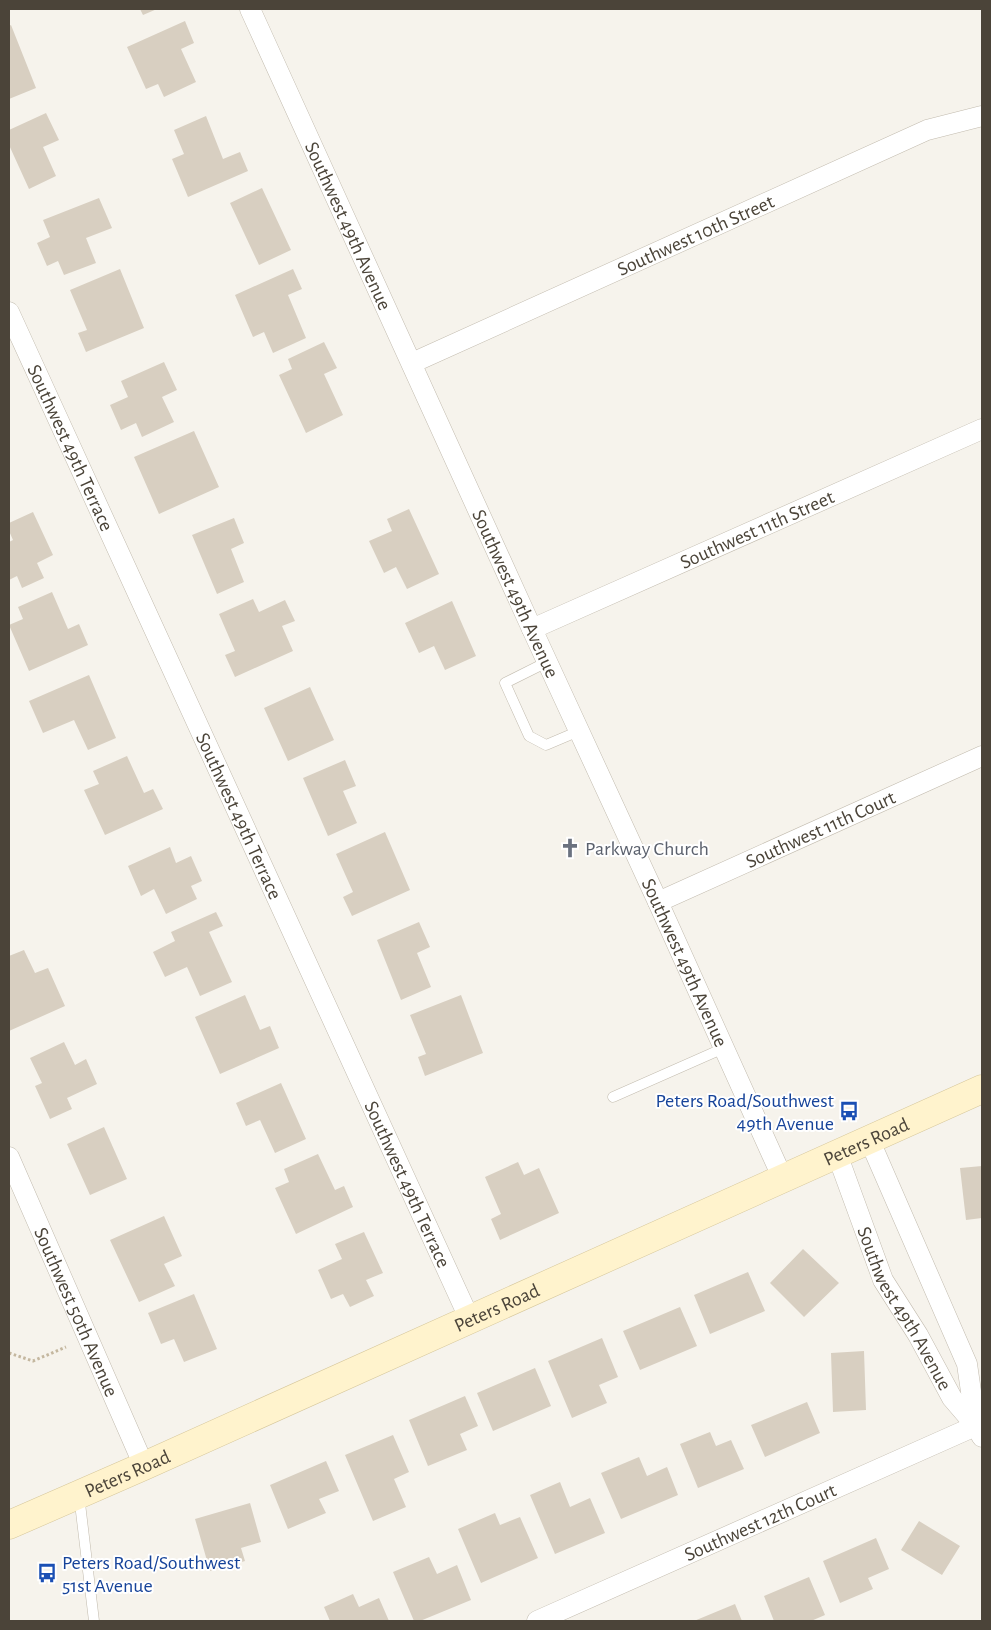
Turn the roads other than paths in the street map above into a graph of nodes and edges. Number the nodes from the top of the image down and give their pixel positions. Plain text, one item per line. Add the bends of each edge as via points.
1 (250, 9) edge
2 (982, 116) edge
3 (9, 312) edge
4 (412, 363) junction
5 (982, 429) edge
6 (532, 629) junction
7 (547, 662) junction
8 (579, 731) junction
9 (982, 756) edge
10 (658, 902) junction
11 (724, 1048) junction
12 (982, 1089) edge
13 (613, 1097) dead end
14 (869, 1139) junction
15 (837, 1154) junction
16 (9, 1157) edge
17 (783, 1179) junction
18 (470, 1320) junction
19 (980, 1429) edge
20 (144, 1466) junction
21 (79, 1494) junction
22 (9, 1525) edge
23 (94, 1621) edge
24 (537, 1621) edge

1 - 4 street, Southwest 49th Avenue
2 - 4 street, Southwest 10th Street via 927,130
3 - 18 street, Southwest 49th Terrace
4 - 6 street, Southwest 49th Avenue
5 - 6 street, Southwest 11th Street
6 - 7 street, Southwest 49th Avenue
7 - 8 street, Southwest 49th Avenue
7 - 8 lane via 505,682 529,736 546,745
8 - 10 street, Southwest 49th Avenue
9 - 10 street, Southwest 11th Court
10 - 11 street, Southwest 49th Avenue
11 - 13 lane
11 - 17 street, Southwest 49th Avenue
12 - 14 main road, Peters Road
14 - 15 main road, Peters Road
14 - 19 street, Southwest 49th Avenue via 967,1364
15 - 17 main road, Peters Road
15 - 19 street, Southwest 49th Avenue via 883,1280 952,1398
16 - 20 street, Southwest 50th Avenue
17 - 18 main road, Peters Road
18 - 20 main road, Peters Road
19 - 24 street, Southwest 12th Court
20 - 21 main road, Peters Road
21 - 22 main road, Peters Road
21 - 23 lane

